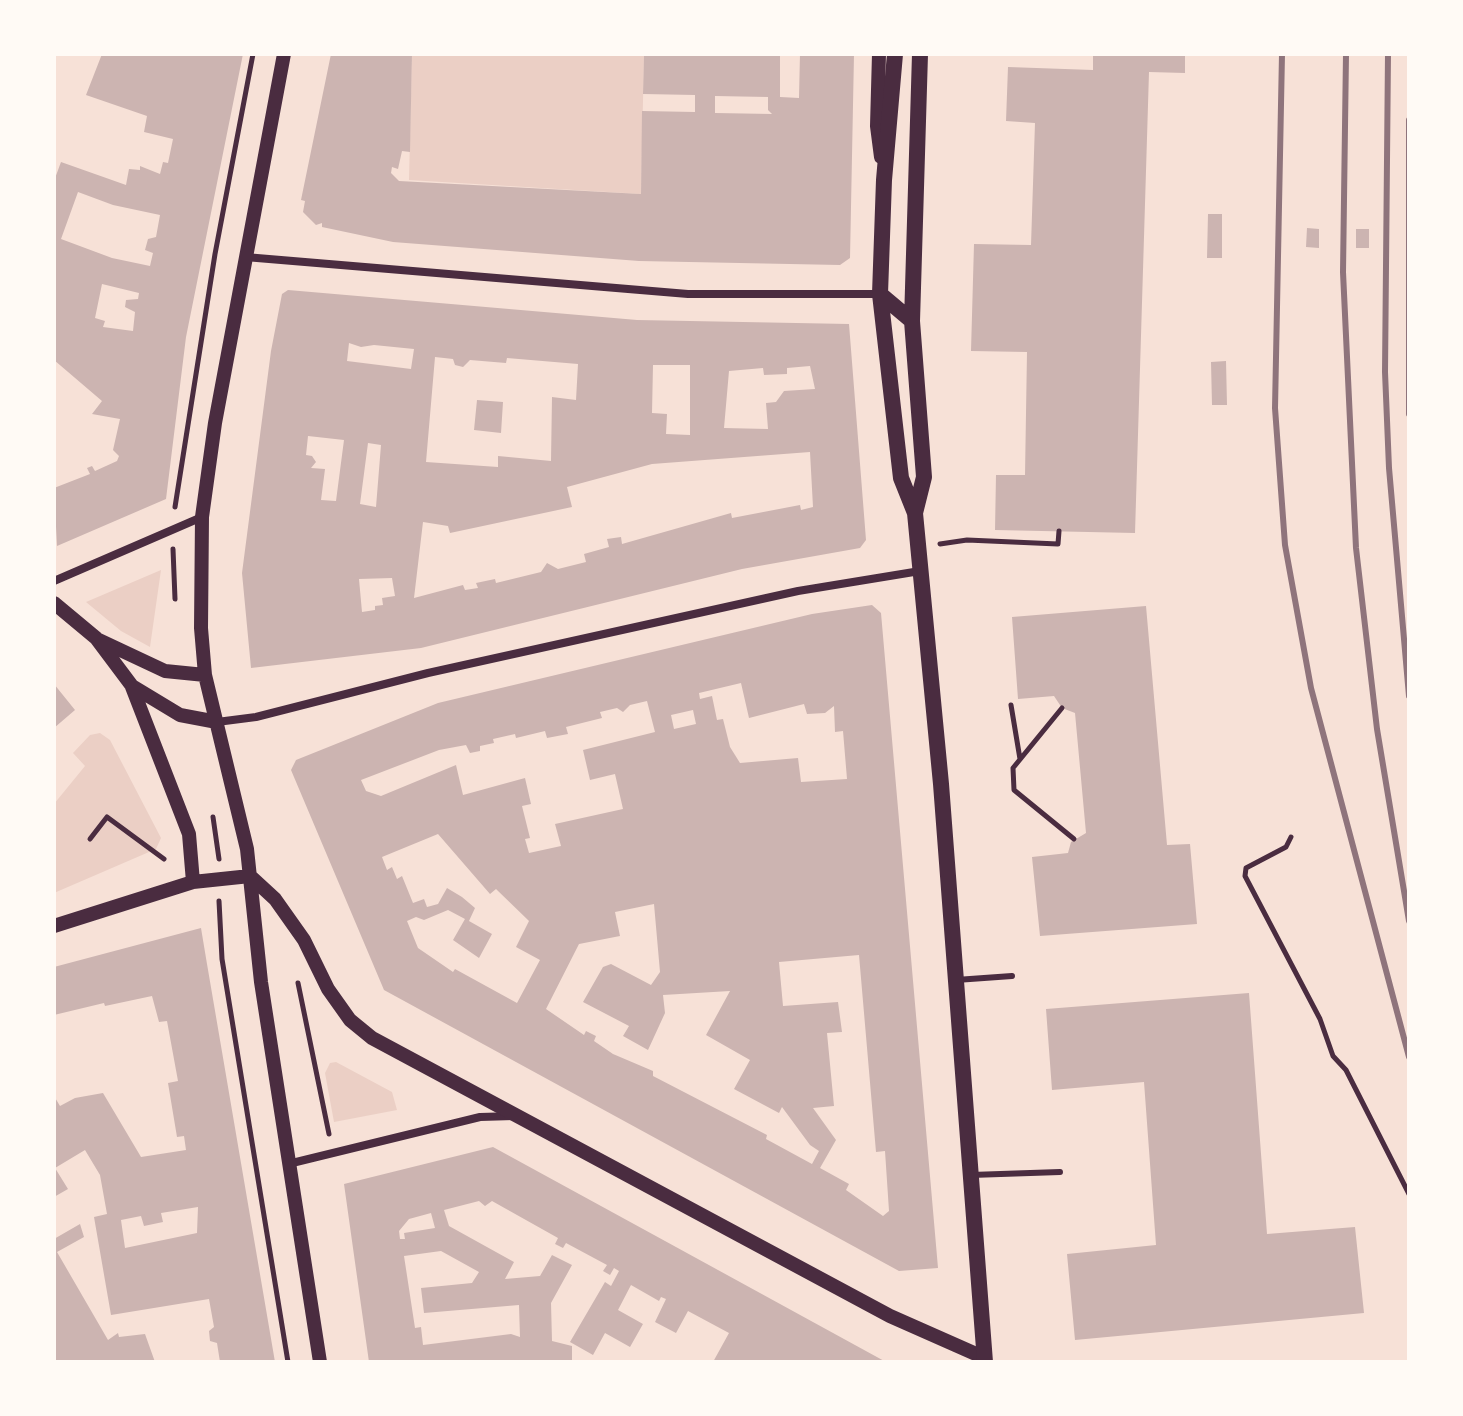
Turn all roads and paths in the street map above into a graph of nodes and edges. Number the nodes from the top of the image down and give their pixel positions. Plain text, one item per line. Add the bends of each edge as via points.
1 (253, 54) edge
2 (284, 54) edge
3 (879, 54) edge
4 (895, 54) edge
5 (920, 54) edge
6 (884, 180) junction
7 (245, 257) junction
8 (880, 294) junction
9 (912, 321) junction
10 (915, 513) junction
11 (202, 517) junction
12 (174, 528) junction
13 (1059, 531) dead end
14 (918, 547) junction
15 (173, 564) dead end
16 (921, 571) junction
17 (54, 581) edge
18 (54, 603) edge
19 (96, 638) junction
20 (205, 675) junction
21 (132, 686) junction
22 (1011, 705) dead end
23 (1062, 708) dead end
24 (217, 722) junction
25 (1021, 760) junction
26 (1291, 837) dead end
27 (90, 839) dead end
28 (1074, 839) dead end
29 (164, 859) dead end
30 (250, 876) junction
31 (193, 882) junction
32 (218, 925) dead end
33 (54, 926) edge
34 (1012, 976) dead end
35 (297, 980) dead end
36 (956, 980) junction
37 (521, 1115) junction
38 (333, 1154) junction
39 (288, 1164) junction
40 (1060, 1172) dead end
41 (971, 1175) junction
42 (1409, 1194) edge
43 (987, 1361) edge
44 (288, 1362) edge
45 (320, 1362) edge

1 - 12 path via 210,280
2 - 7 street
3 - 6 street via 877,126
4 - 6 main road
5 - 9 main road
6 - 8 main road
7 - 8 street via 688,294
7 - 11 street
8 - 9 main road
8 - 10 main road via 901,478
9 - 10 main road via 924,477
10 - 14 main road
11 - 12 street
11 - 20 street
12 - 15 path
12 - 17 street
13 - 14 path via 1058,544 967,540
14 - 16 main road
16 - 24 street via 798,591
16 - 36 main road
18 - 19 street
19 - 20 street via 165,671
19 - 21 street
20 - 24 street
21 - 24 street via 180,715
21 - 31 street via 189,834
22 - 25 path
23 - 25 path
24 - 30 street
25 - 28 path via 1013,768 1014,790
26 - 42 path via 1286,847 1246,868 1245,876 1320,1019 1333,1056 1346,1070
27 - 29 path via 107,817
30 - 31 street
30 - 37 street via 275,899 304,940 350,1020 372,1038
30 - 39 street
31 - 33 street
32 - 44 path
34 - 36 lane
35 - 38 path
36 - 41 main road
37 - 38 street via 480,1117
37 - 43 street via 890,1316
38 - 39 street
39 - 45 street
40 - 41 lane
41 - 43 main road

